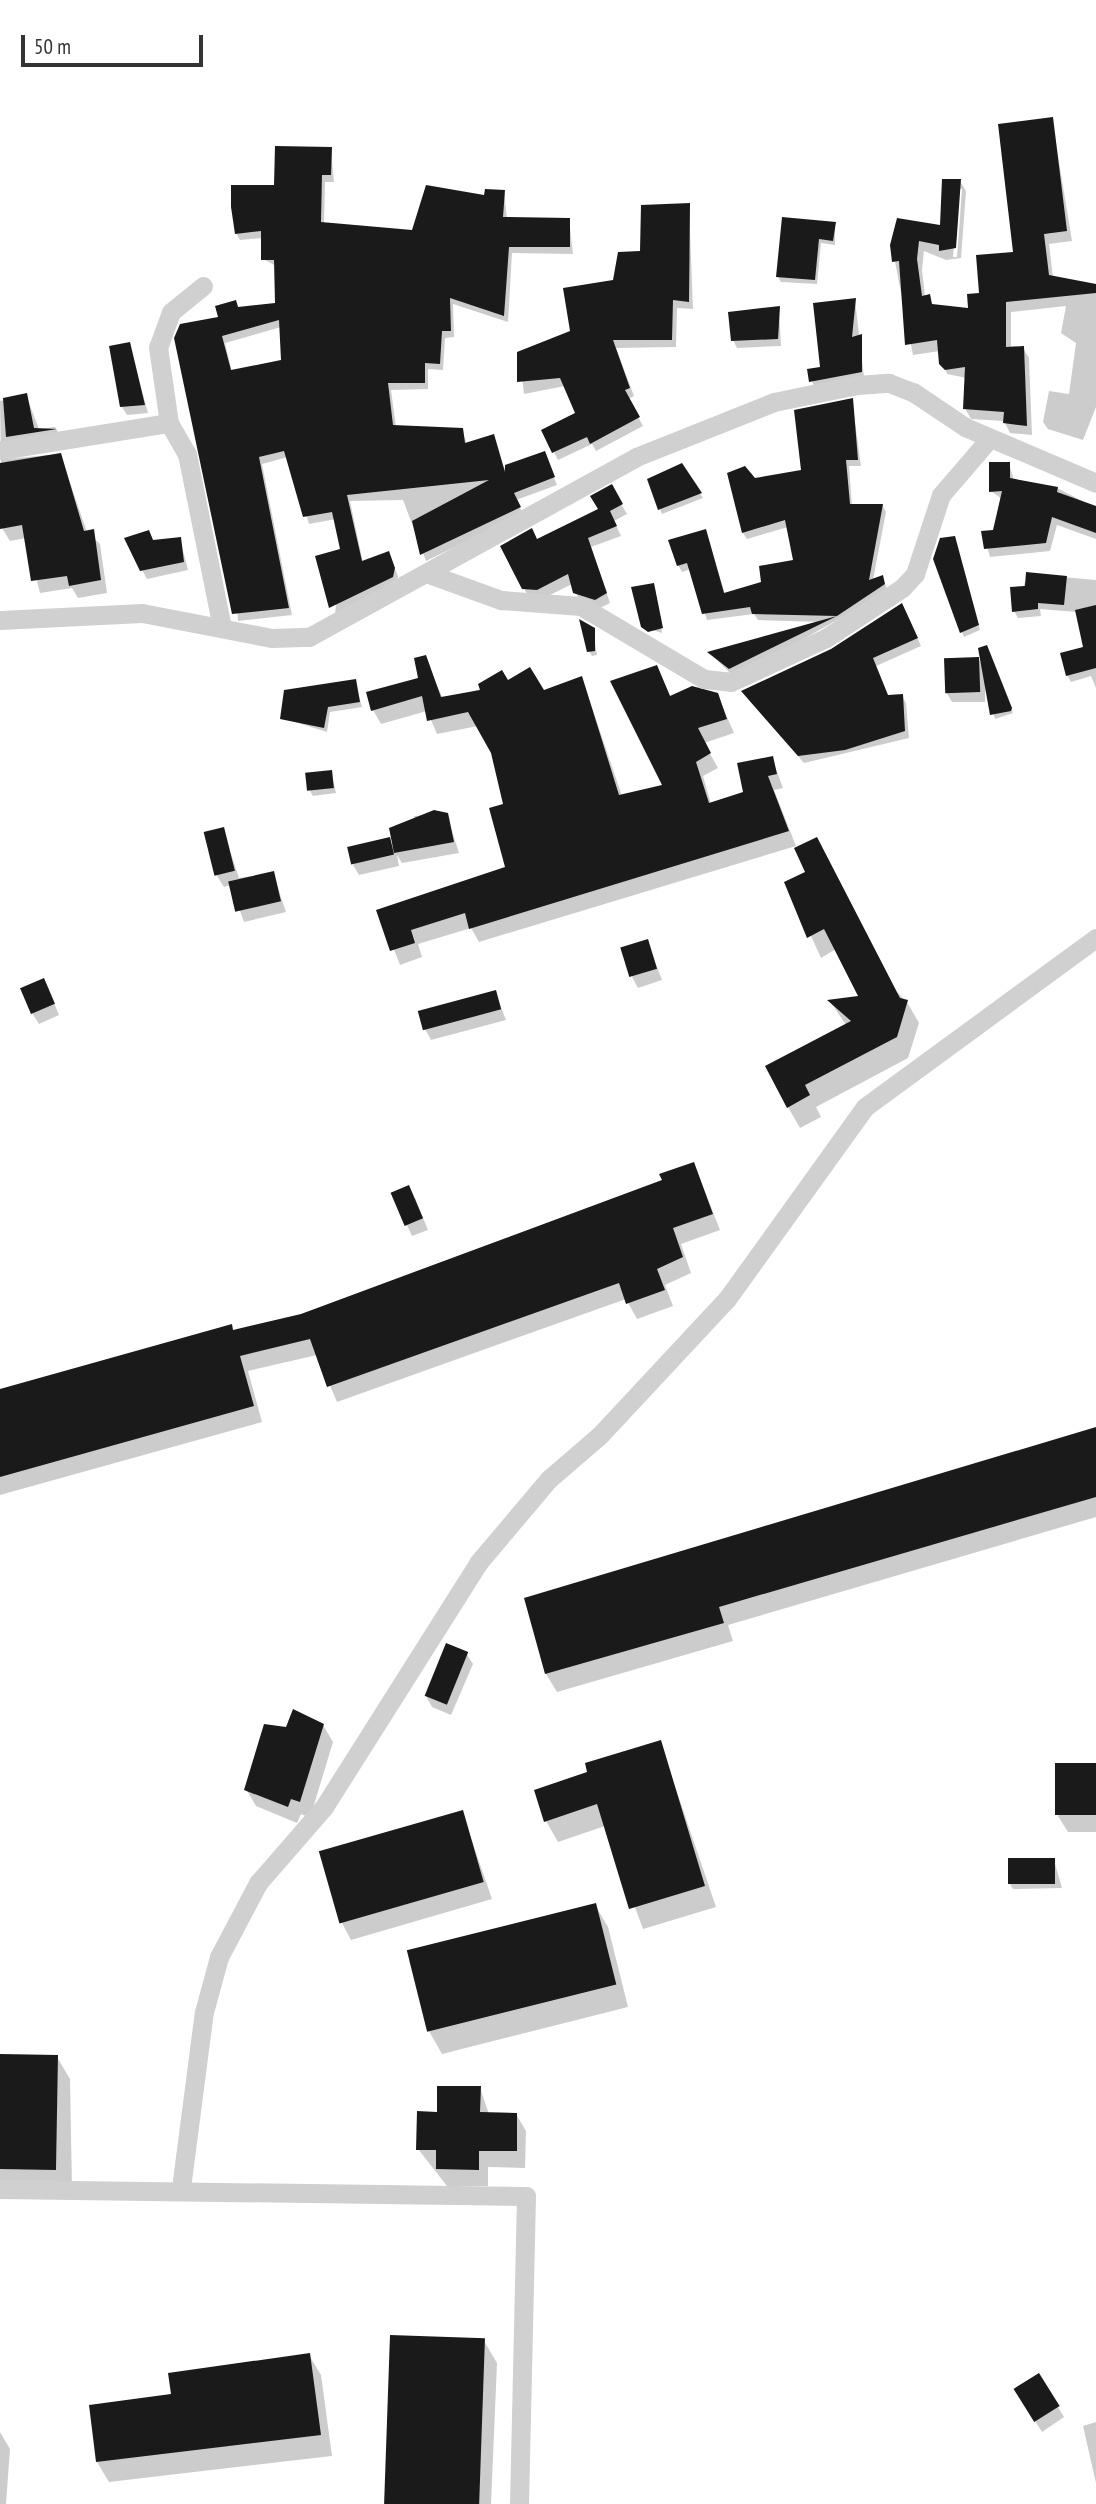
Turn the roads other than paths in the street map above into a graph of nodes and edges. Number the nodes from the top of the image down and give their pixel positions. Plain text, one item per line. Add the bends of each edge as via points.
1 (203, 286) dead end
2 (169, 423) junction
3 (990, 438) junction
4 (0, 450) edge
5 (1096, 483) edge
6 (429, 575) junction
7 (0, 621) edge
8 (222, 627) junction
9 (1096, 938) edge
10 (181, 2188) junction
11 (0, 2189) edge
12 (519, 2504) edge

1 - 2 street via 171,312 158,347
2 - 4 street
2 - 8 street via 187,454
3 - 5 street
3 - 6 street via 889,383 774,402 636,457
3 - 6 street via 941,495 915,574 902,589 826,638 731,682 705,679 581,606 501,600
6 - 8 street via 309,637
7 - 8 street via 142,613
9 - 10 street via 865,1107 727,1299 600,1435 549,1479 478,1563 324,1807 258,1883 219,1957 204,2011
10 - 11 street
10 - 12 street via 526,2196

